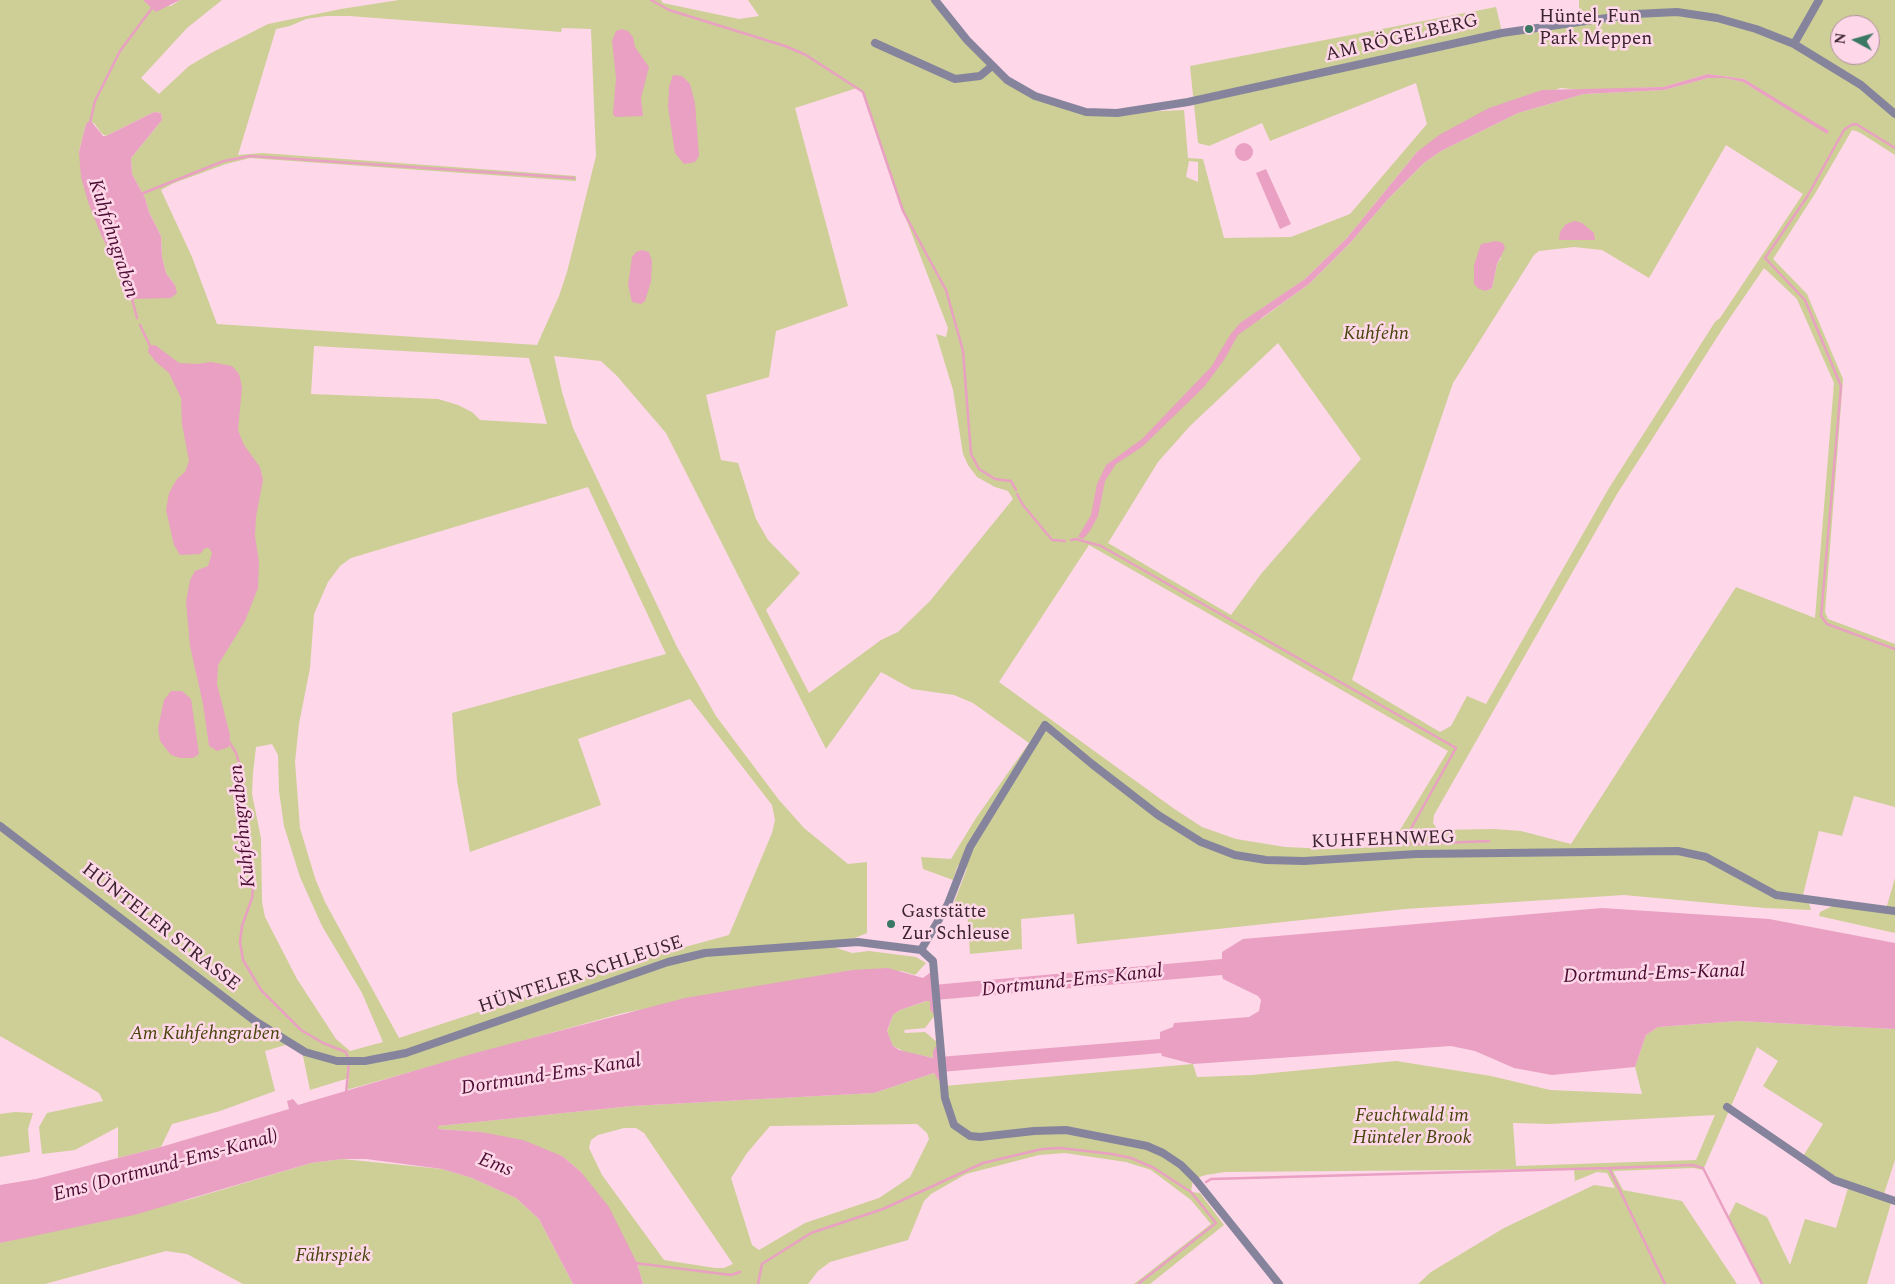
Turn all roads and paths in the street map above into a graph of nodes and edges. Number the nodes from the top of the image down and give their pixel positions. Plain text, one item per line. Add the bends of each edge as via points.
1 (935, 0) edge
2 (1819, 0) edge
3 (875, 43) dead end
4 (1794, 44) junction
5 (992, 66) junction
6 (1895, 114) edge
7 (0, 826) edge
8 (1895, 911) edge
9 (921, 950) junction
10 (349, 1062) joint
11 (1727, 1107) dead end
12 (1895, 1201) edge
13 (1279, 1284) edge

1 - 5 street, AM RÖGELBERG
2 - 4 street
3 - 5 street via 955,79 980,76
4 - 5 street, AM RÖGELBERG via 1717,18 1677,12 1635,14 1502,33 1188,102 1117,113 1086,112 1035,96 1007,80
4 - 6 street, AM RÖGELBERG via 1861,85
7 - 10 street, HÜNTELER STRASSE via 255,1021 304,1052
8 - 9 street, KUHFEHNWEG via 1776,894 1706,857 1678,852 1416,854 1304,861 1235,855 1201,842 1158,815 1045,725 970,847 948,904
9 - 10 street, HÜNTELER SCHLEUSE via 858,942 705,953 668,962 406,1053
9 - 13 street via 933,961 945,1098 954,1125 970,1136 990,1138 1066,1130 1147,1146 1163,1153 1195,1178
11 - 12 street via 1834,1180

